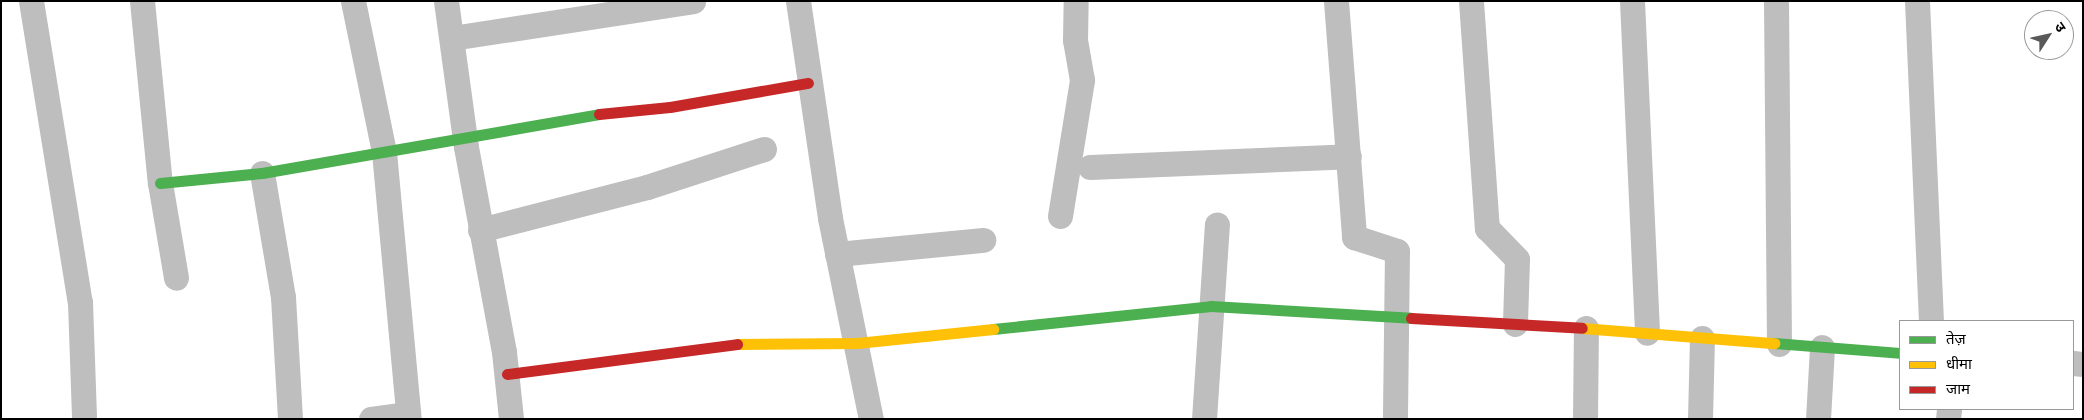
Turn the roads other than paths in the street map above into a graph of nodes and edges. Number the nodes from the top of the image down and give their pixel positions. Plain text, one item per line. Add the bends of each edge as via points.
1 (32, 1) edge
2 (142, 1) edge
3 (353, 1) edge
4 (446, 1) edge
5 (693, 1) edge
6 (798, 1) edge
7 (1076, 1) edge
8 (1336, 1) edge
9 (1471, 1) edge
10 (1632, 1) edge
11 (1776, 1) edge
12 (1917, 1) edge
13 (452, 38) junction
14 (808, 83) junction
15 (465, 136) junction
16 (764, 148) dead end
17 (384, 152) junction
18 (1348, 156) junction
19 (1090, 167) dead end
20 (262, 173) junction
21 (160, 183) junction
22 (1060, 216) dead end
23 (1216, 224) dead end
24 (480, 230) junction
25 (983, 240) dead end
26 (837, 254) junction
27 (176, 278) dead end
28 (1211, 306) junction
29 (1396, 317) junction
30 (1932, 320) edge
31 (1515, 324) junction
32 (1586, 328) junction
33 (1647, 333) junction
34 (1702, 338) junction
35 (857, 343) junction
36 (1779, 344) junction
37 (1822, 347) junction
38 (1899, 353) edge
39 (507, 374) junction
40 (409, 416) edge
41 (84, 419) edge
42 (290, 419) edge
43 (371, 419) edge
44 (511, 419) edge
45 (871, 419) edge
46 (1204, 419) edge
47 (1394, 419) edge
48 (1585, 419) edge
49 (1700, 419) edge
50 (1818, 419) edge

1 - 41 street via 80,302
2 - 21 street
3 - 17 street
4 - 13 street
5 - 13 street
6 - 14 street
7 - 22 street via 1074,40 1082,80
8 - 18 street
9 - 31 street via 1487,228 1517,259
10 - 33 street
11 - 36 street
12 - 30 street
13 - 15 street
14 - 15 street
14 - 26 street
15 - 17 street
15 - 24 street
16 - 24 street via 646,187
17 - 20 street
17 - 40 street
18 - 19 street
18 - 29 street via 1354,237 1397,251
20 - 21 street
20 - 42 street via 283,297
21 - 27 street
23 - 28 street
24 - 39 street
25 - 26 street
26 - 35 street
28 - 29 street
28 - 35 street
28 - 46 street
29 - 31 street
29 - 47 street
31 - 32 street
32 - 33 street
32 - 48 street
33 - 34 street
34 - 36 street
34 - 49 street
35 - 39 street via 727,344
35 - 45 street
36 - 37 street
37 - 38 street
37 - 50 street
39 - 44 street
40 - 43 street

